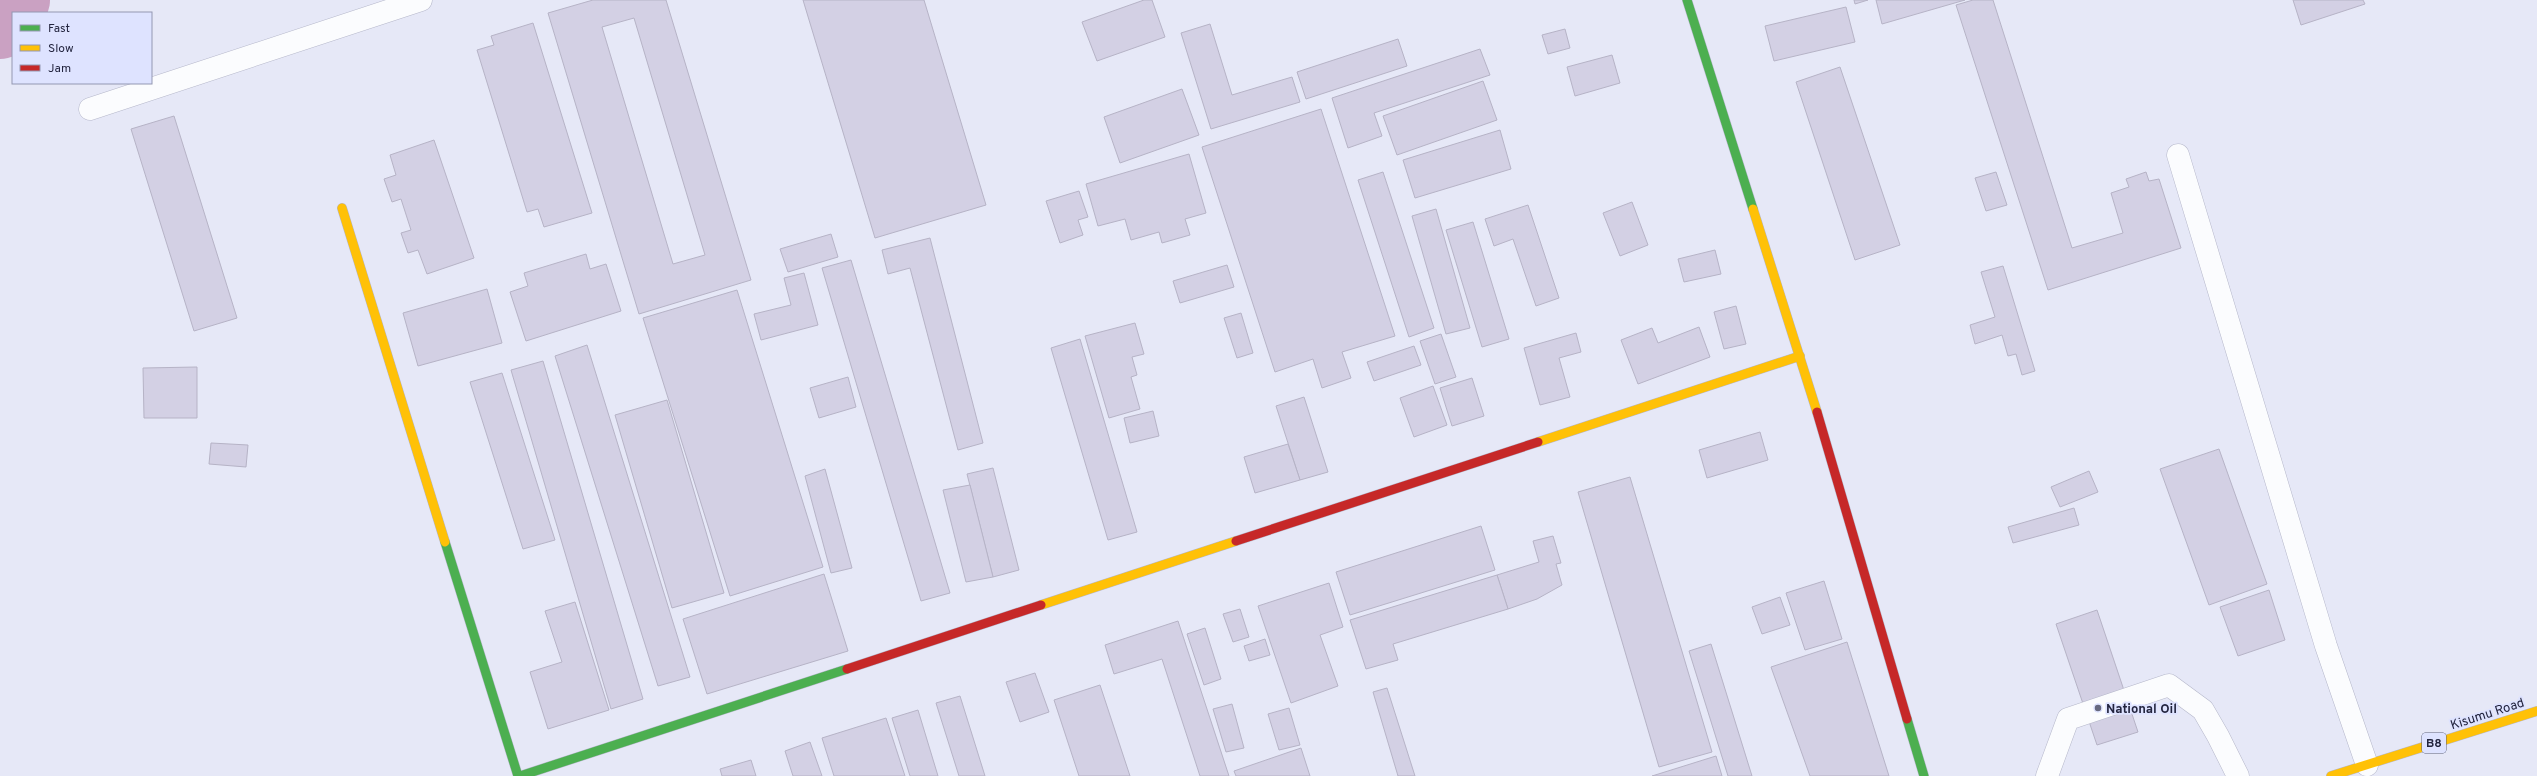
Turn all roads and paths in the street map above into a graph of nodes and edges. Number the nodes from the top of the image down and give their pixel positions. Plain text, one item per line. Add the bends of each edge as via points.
1 (421, 0) edge
2 (1687, 0) edge
3 (90, 109) dead end
4 (2178, 155) dead end
5 (342, 208) dead end
6 (1800, 356) junction
7 (2537, 710) edge
8 (2367, 765) junction
9 (519, 776) edge
10 (1924, 776) edge
11 (2047, 776) edge
12 (2238, 776) edge
13 (2331, 776) edge

1 - 3 street
2 - 6 main road
4 - 8 street via 2326,646
5 - 9 main road
6 - 9 main road
6 - 10 main road
7 - 8 main road, Kisumu Road / B8
8 - 13 main road, Kisumu Road / B8
11 - 12 street via 2068,719 2170,685 2203,710

